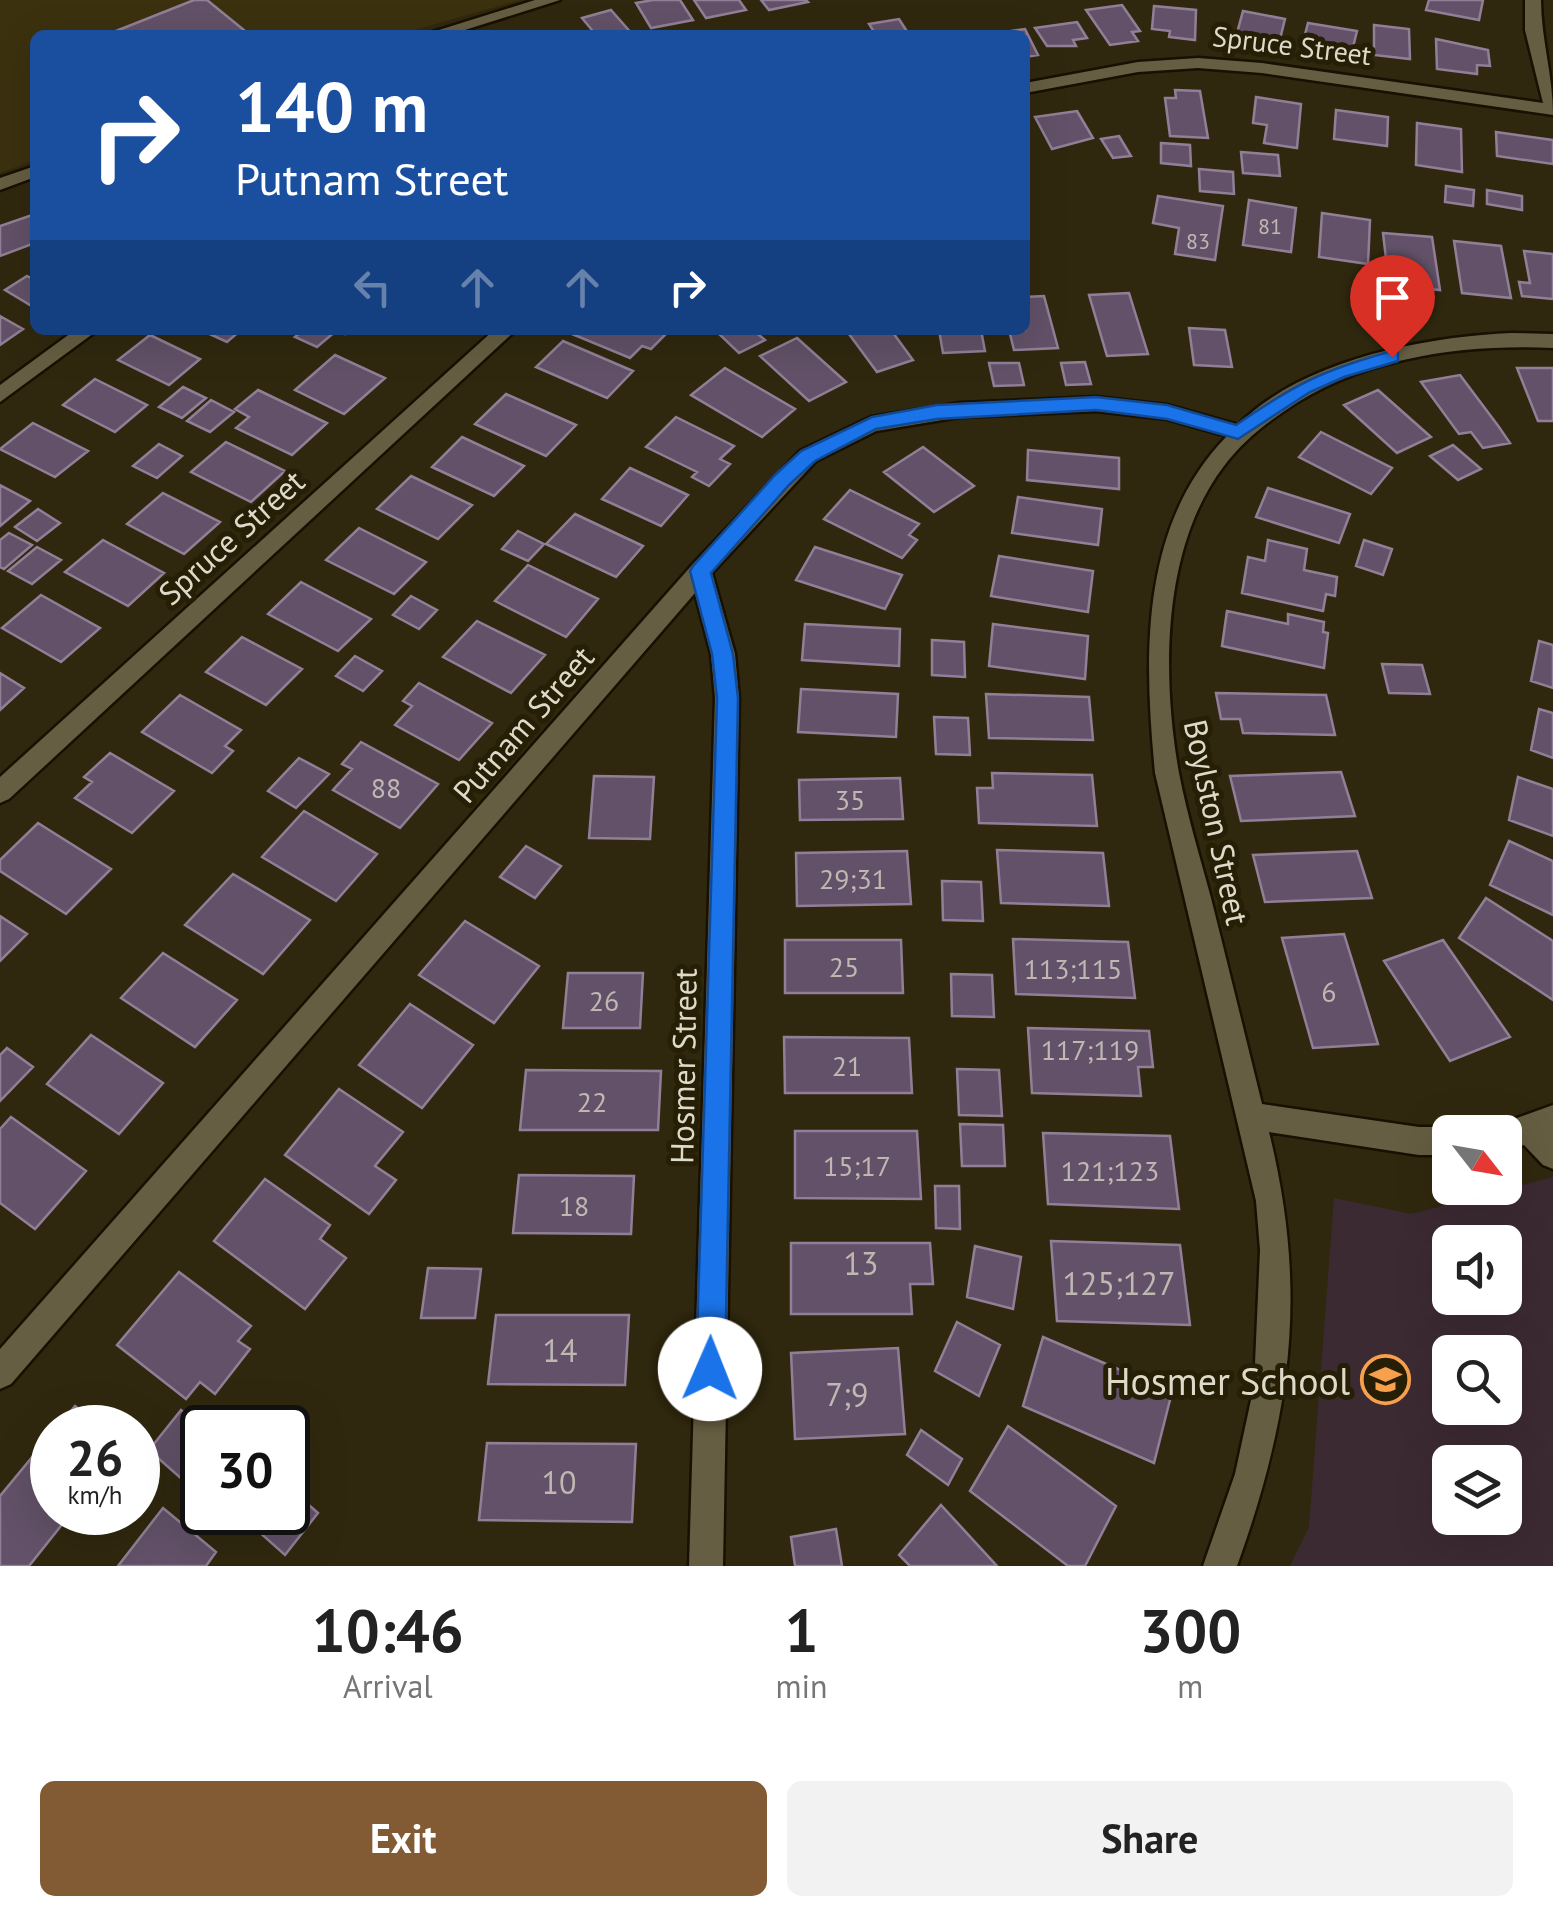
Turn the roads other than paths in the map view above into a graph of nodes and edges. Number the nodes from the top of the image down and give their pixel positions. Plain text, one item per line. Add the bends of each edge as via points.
1 (552, 0) edge
2 (1533, 0) edge
3 (448, 30) edge
4 (1030, 87) edge
5 (1553, 110) edge
6 (30, 174) edge
7 (0, 184) edge
8 (81, 335) edge
9 (501, 335) edge
10 (1553, 340) edge
11 (0, 395) edge
12 (1238, 432) junction
13 (700, 571) junction
14 (0, 792) edge
15 (1252, 1116) junction
16 (1529, 1128) edge
17 (1432, 1141) edge
18 (1553, 1154) edge
19 (0, 1373) edge
20 (706, 1566) edge
21 (1220, 1566) edge

1 - 3 street
2 - 5 street via 1533,30
4 - 5 street, Spruce Street via 1198,63
6 - 7 street
8 - 11 street
9 - 14 street, Spruce Street
10 - 12 street, Boylston Street via 1452,343 1372,362 1304,387
12 - 13 street, Putnam Street via 1167,412 1096,404 960,410 872,424 808,456
12 - 15 street, Boylston Street via 1212,463 1177,535 1157,672 1168,773
13 - 19 street, Putnam Street
13 - 20 street, Hosmer Street via 728,698
15 - 17 street
15 - 21 street, Boylston Street via 1276,1252 1276,1345 1265,1423
16 - 18 street

